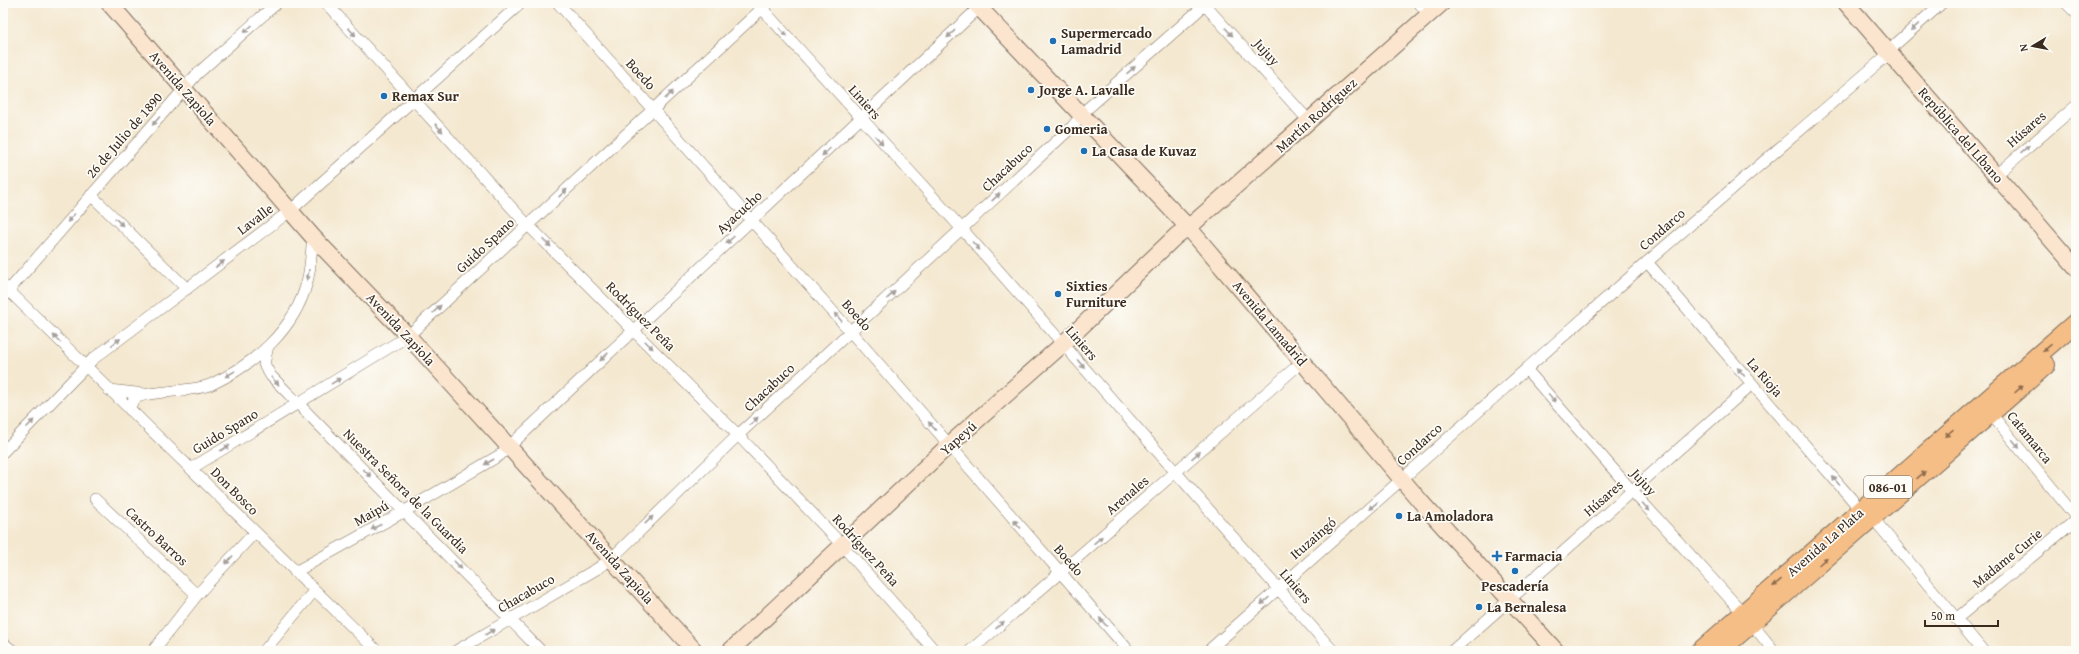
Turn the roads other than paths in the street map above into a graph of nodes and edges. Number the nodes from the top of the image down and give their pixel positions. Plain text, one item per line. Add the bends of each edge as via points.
1 (110, 3) edge
2 (277, 3) edge
3 (326, 3) edge
4 (521, 3) edge
5 (558, 3) edge
6 (1442, 3) edge
7 (1846, 3) edge
8 (1942, 3) edge
9 (2066, 3) edge
10 (980, 4) edge
11 (1205, 4) edge
12 (763, 5) edge
13 (1424, 9) edge
14 (2076, 14) edge
15 (1889, 53) junction
16 (184, 90) junction
17 (413, 100) junction
18 (2076, 106) edge
19 (653, 110) junction
20 (1081, 115) junction
21 (861, 120) junction
22 (1309, 121) junction
23 (1996, 175) junction
24 (91, 195) junction
25 (290, 211) junction
26 (752, 221) junction
27 (529, 225) junction
28 (1188, 227) junction
29 (962, 229) junction
30 (313, 237) junction
31 (1647, 262) junction
32 (2076, 268) edge
33 (187, 289) junction
34 (5, 291) edge
35 (2076, 322) edge
36 (633, 329) junction
37 (851, 332) junction
38 (408, 336) junction
39 (2076, 338) edge
40 (1063, 344) junction
41 (268, 346) junction
42 (1303, 361) junction
43 (85, 366) junction
44 (1526, 369) junction
45 (1752, 384) junction
46 (109, 390) junction
47 (145, 394) junction
48 (298, 404) junction
49 (130, 410) junction
50 (1991, 414) junction
51 (738, 435) junction
52 (514, 442) junction
53 (949, 445) junction
54 (4, 450) edge
55 (192, 468) junction
56 (1175, 473) junction
57 (1402, 479) junction
58 (1633, 492) junction
59 (95, 499) dead end
60 (405, 511) junction
61 (1867, 514) junction
62 (2076, 517) edge
63 (2076, 520) edge
64 (255, 532) junction
65 (842, 545) junction
66 (612, 558) junction
67 (295, 572) junction
68 (1060, 573) junction
69 (1279, 588) junction
70 (314, 590) junction
71 (197, 595) junction
72 (1510, 600) junction
73 (1747, 618) junction
74 (511, 619) junction
75 (1956, 619) junction
76 (3, 643) edge
77 (13, 651) edge
78 (153, 651) edge
79 (264, 651) edge
80 (377, 651) edge
81 (456, 651) edge
82 (541, 651) edge
83 (695, 651) edge
84 (730, 651) edge
85 (935, 651) edge
86 (970, 651) edge
87 (1128, 651) edge
88 (1208, 651) edge
89 (1333, 651) edge
90 (1452, 651) edge
91 (1556, 651) edge
92 (1700, 651) edge
93 (1720, 651) edge
94 (1774, 651) edge
95 (1983, 651) edge

1 - 16 street, Avenida Zapiola
2 -> 16 street, 26 de Julio de 1890 via 197,74
3 -> 17 street, Rodríguez Peña
4 - 17 street, Lavalle
5 - 19 street, Boedo
6 - 13 street, Martín Rodríguez
7 - 15 street, República del Líbano
8 -> 15 street, Condarco via 1896,43
9 - 14 street
10 - 20 street, Avenida Lamadrid
10 -> 21 street, Ayacucho
20 -> 11 street, Chacabuco
11 -> 22 street, Jujuy
19 -> 12 street, Guido Spano
12 -> 21 street, Liniers
13 - 22 street, Martín Rodríguez
15 - 23 street, República del Líbano
15 - 31 street, Condarco
16 -> 24 street, 26 de Julio de 1890
16 - 25 street, Avenida Zapiola
17 - 25 street, Lavalle
17 -> 27 street, Rodríguez Peña
23 -> 18 street, Húsares
19 - 26 street, Boedo
27 -> 19 street, Guido Spano
20 - 28 street, Avenida Lamadrid
29 -> 20 street, Chacabuco via 1072,127
21 -> 26 street, Ayacucho
21 -> 29 street, Liniers
22 - 28 street, Martín Rodríguez
23 - 32 street, República del Líbano
24 -> 33 street
24 -> 34 street, 26 de Julio de 1890
25 - 30 street, Avenida Zapiola
33 -> 25 street, Lavalle
26 -> 36 street, Ayacucho
37 -> 26 street, Boedo
27 -> 36 street, Rodríguez Peña
38 -> 27 street, Guido Spano
28 - 40 street, Yapeyú
28 - 42 street, Avenida Lamadrid
37 -> 29 street, Chacabuco
29 -> 40 street, Liniers
30 - 38 street, Avenida Zapiola
30 -> 41 street via 309,270 302,297 283,330
31 - 44 street, Condarco
45 -> 31 street, La Rioja
43 -> 33 street, Lavalle
43 -> 34 street, Don Bosco
35 -> 61 main road, Avenida La Plata / 086-01
36 -> 51 street, Rodríguez Peña
36 -> 52 street, Ayacucho
51 -> 37 street, Chacabuco
53 -> 37 street, Boedo
48 -> 38 street, Guido Spano
38 - 52 street, Avenida Zapiola
50 -> 39 main road, Avenida La Plata / 086-01
40 - 53 street, Yapeyú
40 -> 56 street, Liniers
41 -> 47 street via 241,368 204,388
41 -> 48 street, Nuestra Señora de la Guardia via 264,358 267,371
56 -> 42 street, Arenales
42 - 57 street, Avenida Lamadrid
43 - 46 street, Don Bosco
54 -> 43 street, Lavalle
44 - 57 street, Condarco
44 -> 58 street, Jujuy
45 - 58 street, Húsares
61 -> 45 street, La Rioja
46 - 47 street
46 - 49 street, Don Bosco
47 - 49 street via 135,399
55 -> 48 street, Guido Spano
48 -> 60 street, Nuestra Señora de la Guardia
49 - 55 street, Don Bosco
61 -> 50 main road, Avenida La Plata / 086-01
50 -> 62 street, Catamarca
51 - 65 street, Rodríguez Peña
66 -> 51 street, Chacabuco
52 -> 60 street, Maipú via 495,459
52 - 66 street, Avenida Zapiola
53 - 65 street, Yapeyú
68 -> 53 street, Boedo
55 - 64 street, Don Bosco
68 -> 56 street, Arenales
56 - 69 street, Liniers
57 -> 69 street, Ituzaingó
57 - 72 street, Avenida Lamadrid
58 - 72 street, Húsares
58 -> 73 street, Jujuy
59 - 71 street, Castro Barros
60 -> 67 street, Maipú
60 -> 74 street, Nuestra Señora de la Guardia
61 - 73 main road, Avenida La Plata / 086-01
61 - 75 street, La Rioja
63 - 75 street, Madame Curie
64 - 67 street, Don Bosco
64 -> 71 street
65 - 84 street, Yapeyú
65 - 85 street, Rodríguez Peña
66 - 74 street, Chacabuco via 600,568
66 - 83 street, Avenida Zapiola
67 - 70 street, Don Bosco
86 -> 68 street, Arenales
87 -> 68 street, Boedo
69 -> 88 street, Ituzaingó
69 - 89 street, Liniers
70 - 79 street
70 - 80 street, Don Bosco
71 - 78 street
72 - 90 street, Húsares
72 - 91 street, Avenida Lamadrid
73 - 92 main road, Avenida La Plata / 086-01
73 - 93 main road, Avenida La Plata / 086-01
73 - 94 street, Jujuy
81 -> 74 street, Chacabuco
74 - 82 street, Nuestra Señora de la Guardia
75 - 95 street, La Rioja
76 - 77 street

